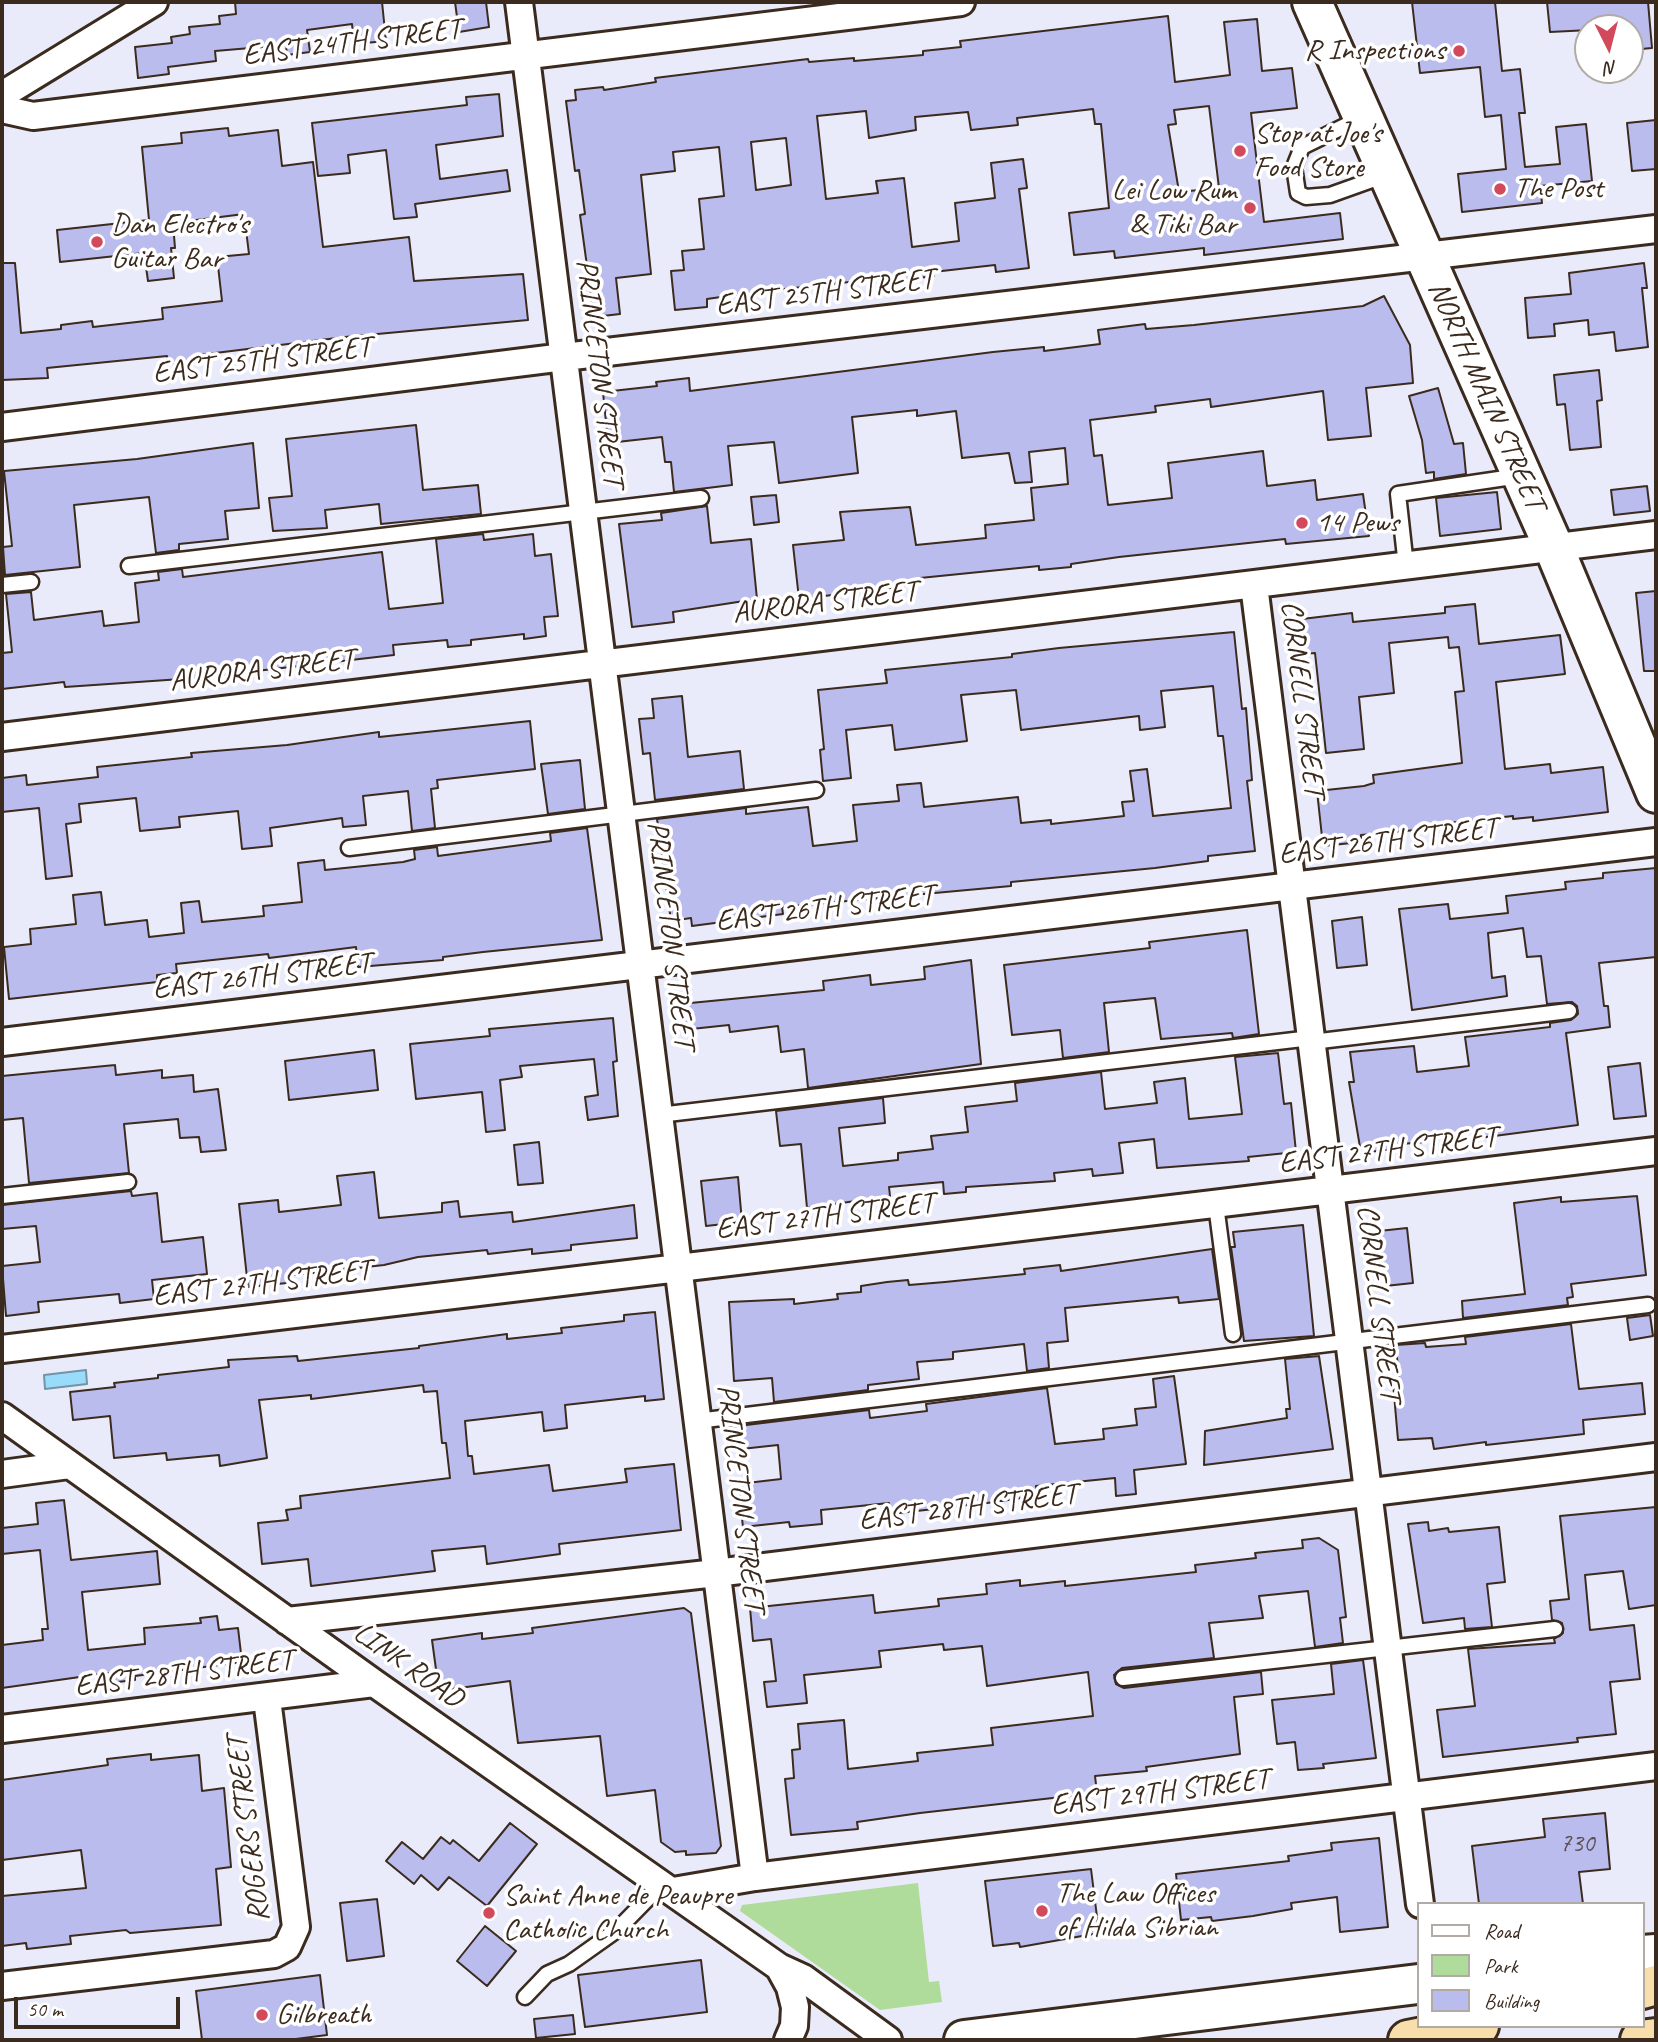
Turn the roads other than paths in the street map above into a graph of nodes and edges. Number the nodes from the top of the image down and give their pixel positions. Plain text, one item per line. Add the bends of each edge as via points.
1 (155, 2) edge
2 (519, 2) edge
3 (961, 2) edge
4 (1312, 2) edge
5 (526, 55) junction
6 (2, 95) edge
7 (2, 109) edge
8 (1363, 118) junction
9 (1388, 175) junction
10 (1656, 229) edge
11 (1424, 256) junction
12 (564, 357) junction
13 (2, 427) edge
14 (1522, 476) junction
15 (701, 498) dead end
16 (583, 512) junction
17 (1656, 535) edge
18 (1554, 548) junction
19 (129, 566) dead end
20 (1406, 566) junction
21 (31, 582) dead end
22 (2, 585) edge
23 (1254, 585) junction
24 (602, 663) junction
25 (2, 737) edge
26 (816, 790) dead end
27 (1656, 793) edge
28 (621, 815) junction
29 (1656, 842) edge
30 (349, 849) dead end
31 (1292, 887) junction
32 (640, 965) junction
33 (1569, 1011) dead end
34 (1311, 1040) junction
35 (2, 1042) edge
36 (659, 1115) junction
37 (1656, 1151) edge
38 (128, 1182) dead end
39 (1331, 1192) junction
40 (2, 1196) edge
41 (1216, 1205) junction
42 (678, 1268) junction
43 (1648, 1306) dead end
44 (1233, 1334) dead end
45 (1350, 1343) junction
46 (2, 1349) edge
47 (2, 1416) edge
48 (697, 1421) junction
49 (1656, 1457) edge
50 (69, 1465) junction
51 (2, 1474) edge
52 (1369, 1493) junction
53 (716, 1573) junction
54 (286, 1621) junction
55 (1555, 1629) dead end
56 (1388, 1648) junction
57 (1123, 1678) dead end
58 (374, 1683) junction
59 (267, 1699) junction
60 (2, 1730) edge
61 (1656, 1766) edge
62 (1406, 1796) junction
63 (755, 1877) junction
64 (668, 1887) junction
65 (1420, 1902) edge
66 (779, 1967) junction
67 (1416, 1984) edge
68 (2, 1986) edge
69 (525, 1997) dead end
70 (1469, 2028) edge
71 (1656, 2038) edge
72 (788, 2040) edge
73 (888, 2040) edge
74 (964, 2040) edge
75 (1408, 2040) edge
76 (1640, 2040) edge

1 - 6 street
2 - 5 street, PRINCETON STREET
3 - 5 street, EAST 24TH STREET
4 - 8 main road, NORTH MAIN STREET
5 - 7 street, EAST 24TH STREET via 33,116
5 - 12 street, PRINCETON STREET
8 - 9 main road, NORTH MAIN STREET
8 - 9 lane via 1302,147 1296,156 1298,193 1306,197 1343,192
9 - 11 main road, NORTH MAIN STREET
10 - 11 street, EAST 25TH STREET
11 - 12 street, EAST 25TH STREET
11 - 14 main road, NORTH MAIN STREET
12 - 13 street, EAST 25TH STREET
12 - 16 street, PRINCETON STREET
14 - 18 main road, NORTH MAIN STREET
14 - 20 lane via 1398,494
15 - 16 lane
16 - 19 lane
16 - 24 street, PRINCETON STREET
17 - 18 street, AURORA STREET
18 - 20 street, AURORA STREET
18 - 27 main road, NORTH MAIN STREET
20 - 23 street, AURORA STREET
21 - 22 lane
23 - 24 street, AURORA STREET
23 - 31 street, CORNELL STREET
24 - 25 street, AURORA STREET
24 - 28 street, PRINCETON STREET
26 - 28 lane
28 - 30 lane
28 - 32 street, PRINCETON STREET
29 - 31 street, EAST 26TH STREET
31 - 32 street, EAST 26TH STREET
31 - 34 street, CORNELL STREET
32 - 35 street, EAST 26TH STREET
32 - 36 street, PRINCETON STREET
33 - 34 lane
34 - 36 lane
34 - 39 street, CORNELL STREET
36 - 42 street, PRINCETON STREET
37 - 39 street, EAST 27TH STREET
38 - 40 lane
39 - 41 street, EAST 27TH STREET
39 - 45 street, CORNELL STREET
41 - 42 street, EAST 27TH STREET
41 - 44 lane
42 - 46 street, EAST 27TH STREET
42 - 48 street, PRINCETON STREET
43 - 45 lane
45 - 48 lane
45 - 52 street, CORNELL STREET
47 - 50 street, LINK ROAD
48 - 53 street, PRINCETON STREET
49 - 52 street, EAST 28TH STREET
50 - 51 street
50 - 54 street, LINK ROAD
52 - 53 street, EAST 28TH STREET
52 - 56 street, CORNELL STREET
53 - 54 street, EAST 28TH STREET
53 - 63 street, PRINCETON STREET
54 - 58 street, LINK ROAD
55 - 56 lane
56 - 57 lane
56 - 62 street, CORNELL STREET
58 - 59 street, EAST 28TH STREET
58 - 64 street, LINK ROAD
59 - 60 street, EAST 28TH STREET
59 - 68 street, ROGERS STREET via 296,1927 292,1942 281,1952 245,1958
61 - 62 street, EAST 29TH STREET
62 - 63 street, EAST 29TH STREET
62 - 65 street, CORNELL STREET
63 - 64 street, EAST 29TH STREET
64 - 66 street, LINK ROAD
64 - 69 lane via 617,1930 547,1974
66 - 72 street via 795,2007
66 - 73 street, LINK ROAD via 803,1978
67 - 74 main road
70 - 75 highway
71 - 76 highway

